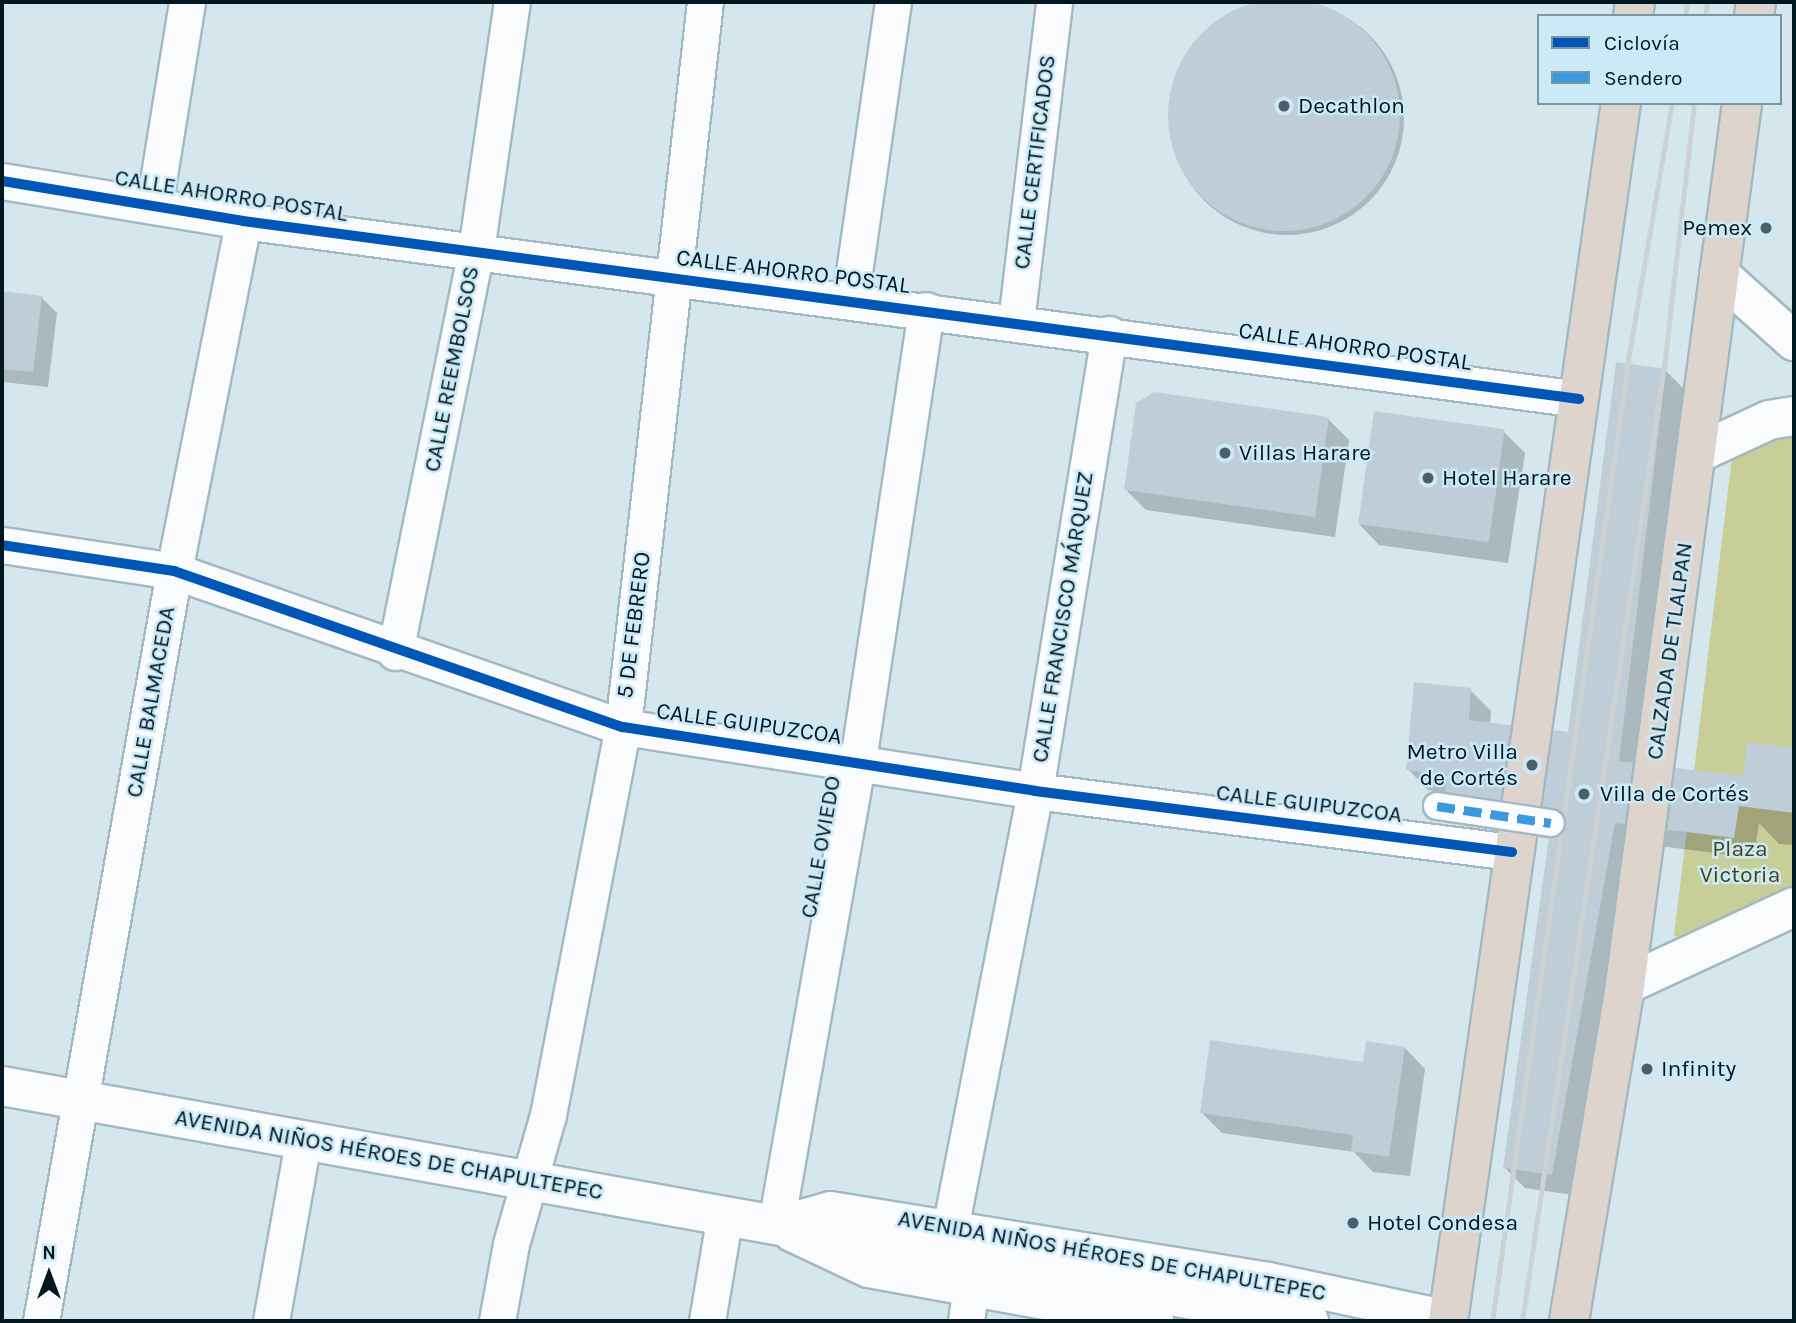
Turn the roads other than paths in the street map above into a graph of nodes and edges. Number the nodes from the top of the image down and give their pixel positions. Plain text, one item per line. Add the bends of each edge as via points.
1 (187, 2) edge
2 (512, 2) edge
3 (705, 2) edge
4 (892, 2) edge
5 (1054, 2) edge
6 (1620, 105) edge
7 (1742, 105) edge
8 (2, 181) edge
9 (154, 206) junction
10 (243, 221) junction
11 (476, 251) junction
12 (1719, 274) junction
13 (675, 279) junction
14 (850, 300) junction
15 (926, 310) junction
16 (1016, 322) junction
17 (1109, 334) junction
18 (1794, 341) edge
19 (1579, 399) junction
20 (1794, 416) edge
21 (1698, 453) junction
22 (2, 545) edge
23 (174, 571) junction
24 (395, 652) junction
25 (622, 727) junction
26 (858, 760) junction
27 (1035, 791) junction
28 (1437, 806) dead end
29 (1551, 823) dead end
30 (1512, 852) junction
31 (1794, 907) edge
32 (1625, 985) junction
33 (2, 1086) edge
34 (81, 1101) junction
35 (303, 1142) junction
36 (530, 1177) junction
37 (725, 1215) junction
38 (776, 1224) junction
39 (950, 1229) junction
40 (971, 1287) junction
41 (1448, 1320) edge
42 (41, 1321) edge
43 (271, 1321) edge
44 (497, 1321) edge
45 (707, 1321) edge
46 (966, 1321) edge
47 (1155, 1321) edge
48 (1309, 1321) edge
49 (1569, 1321) edge

1 - 9 street
2 - 11 street, CALLE REEMBOLSOS
3 - 13 street, 5 DE FEBRERO
4 - 14 street
5 - 16 street, CALLE CERTIFICADOS
6 - 19 highway
7 - 12 highway, CALZADA DE TLALPAN
8 - 9 street, CALLE AHORRO POSTAL
9 - 10 street, CALLE AHORRO POSTAL
10 - 11 street, CALLE AHORRO POSTAL
10 - 23 street, CALLE BALMACEDA
11 - 13 street, CALLE AHORRO POSTAL
11 - 24 street, CALLE REEMBOLSOS
12 - 18 street
12 - 21 highway, CALZADA DE TLALPAN
13 - 14 street, CALLE AHORRO POSTAL
13 - 25 street, 5 DE FEBRERO
14 - 15 street, CALLE AHORRO POSTAL
15 - 16 street, CALLE AHORRO POSTAL
15 - 26 street, CALLE OVIEDO
16 - 17 street, CALLE AHORRO POSTAL
17 - 19 street, CALLE AHORRO POSTAL
17 - 27 street, CALLE FRANCISCO MÁRQUEZ
19 - 30 highway
20 - 21 street via 1769,420
21 - 32 highway, CALZADA DE TLALPAN
22 - 23 street, CALLE GUIPUZCOA
23 - 24 street, CALLE GUIPUZCOA
23 - 34 street, CALLE BALMACEDA
24 - 25 street, CALLE GUIPUZCOA
25 - 26 street, CALLE GUIPUZCOA
25 - 36 street, 5 DE FEBRERO via 548,1115
26 - 27 street, CALLE GUIPUZCOA
26 - 38 street, CALLE OVIEDO
27 - 30 street, CALLE GUIPUZCOA
27 - 39 street, CALLE FRANCISCO MÁRQUEZ
28 - 29 street, bridge
30 - 41 highway
31 - 32 street
32 - 49 highway, CALZADA DE TLALPAN
33 - 34 street, AVENIDA NIÑOS HÉROES DE CHAPULTEPEC
34 - 35 street, AVENIDA NIÑOS HÉROES DE CHAPULTEPEC
34 - 42 street, CALLE BALMACEDA
35 - 36 street, AVENIDA NIÑOS HÉROES DE CHAPULTEPEC
35 - 43 street
36 - 37 street, AVENIDA NIÑOS HÉROES DE CHAPULTEPEC
36 - 44 street, 5 DE FEBRERO
37 - 38 street, AVENIDA NIÑOS HÉROES DE CHAPULTEPEC
37 - 45 street
38 - 39 street, AVENIDA NIÑOS HÉROES DE CHAPULTEPEC via 830,1209
38 - 40 street, AVENIDA NIÑOS HÉROES DE CHAPULTEPEC via 868,1269
38 - 48 street, AVENIDA NIÑOS HÉROES DE CHAPULTEPEC
39 - 41 street, AVENIDA NIÑOS HÉROES DE CHAPULTEPEC via 1268,1280
40 - 46 street
40 - 47 street, AVENIDA NIÑOS HÉROES DE CHAPULTEPEC

